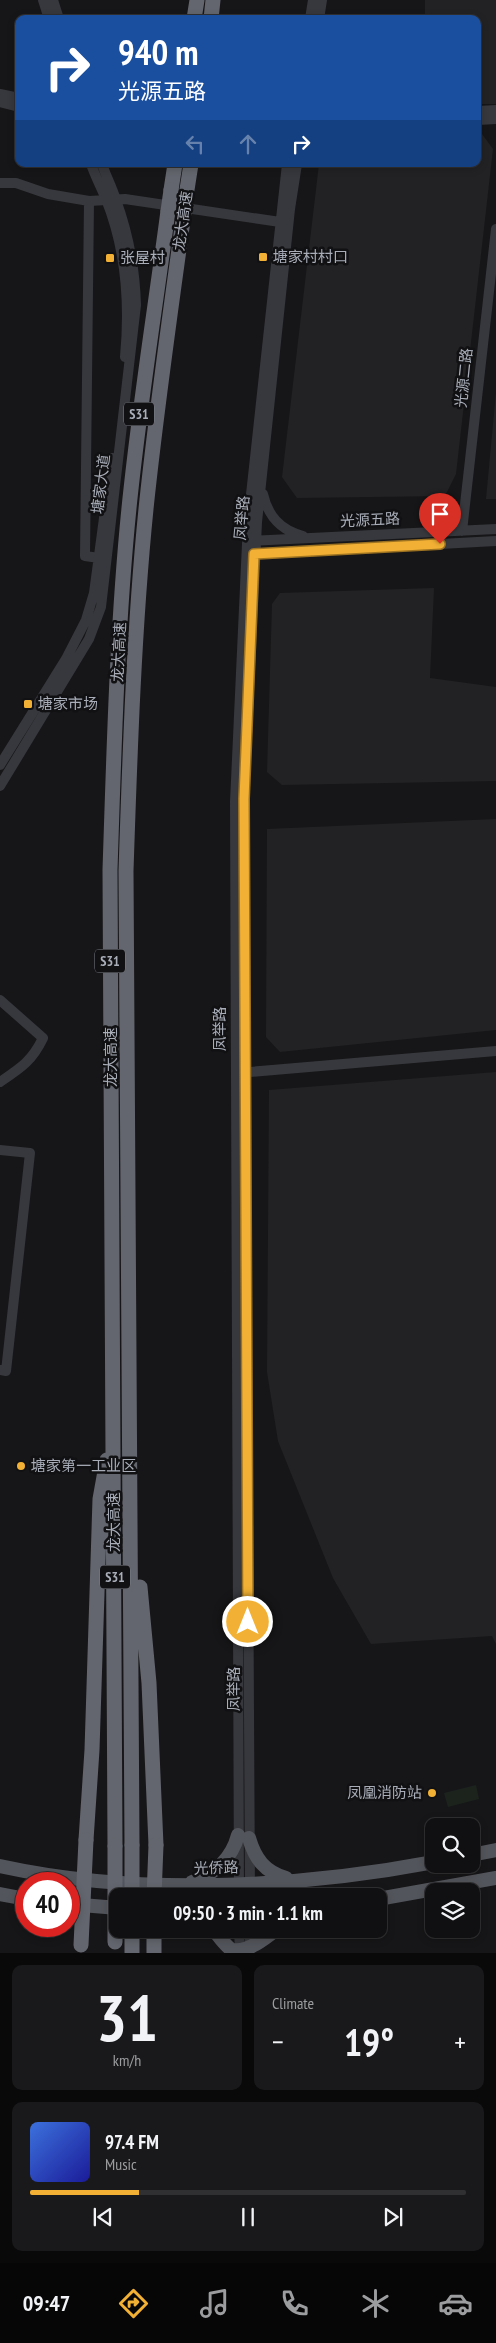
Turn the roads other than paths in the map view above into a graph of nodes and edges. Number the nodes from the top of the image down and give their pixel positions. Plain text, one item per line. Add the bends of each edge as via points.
1 (43, 0) edge
2 (53, 0) edge
3 (197, 0) edge
4 (213, 0) edge
5 (313, 0) edge
6 (322, 0) edge
7 (48, 15) edge
8 (58, 15) edge
9 (195, 15) edge
10 (211, 15) edge
11 (311, 15) edge
12 (320, 15) edge
13 (0, 94) edge
14 (15, 97) edge
15 (0, 102) edge
16 (15, 106) edge
17 (496, 110) edge
18 (481, 111) edge
19 (496, 119) edge
20 (481, 120) edge
21 (93, 167) edge
22 (103, 167) edge
23 (175, 167) edge
24 (191, 167) edge
25 (287, 167) edge
26 (297, 167) edge
27 (0, 183) edge
28 (111, 200) junction
29 (89, 201) junction
30 (280, 222) junction
31 (496, 229) edge
32 (261, 478) junction
33 (496, 529) edge
34 (462, 531) junction
35 (313, 538) junction
36 (496, 541) edge
37 (250, 546) junction
38 (99, 558) junction
39 (0, 766) edge
40 (0, 786) edge
41 (0, 1000) edge
42 (496, 1051) edge
43 (240, 1073) junction
44 (0, 1082) edge
45 (0, 1150) edge
46 (0, 1370) edge
47 (114, 1424) junction
48 (130, 1465) junction
49 (244, 1836) junction
50 (496, 1850) edge
51 (480, 1853) edge
52 (425, 1863) edge
53 (0, 1866) edge
54 (496, 1878) edge
55 (294, 1880) junction
56 (180, 1886) junction
57 (132, 1888) edge
58 (154, 1888) edge
59 (212, 1888) edge
60 (244, 1888) edge
61 (254, 1888) edge
62 (0, 1894) edge
63 (15, 1897) edge
64 (387, 1897) edge
65 (80, 1905) edge
66 (109, 1907) edge
67 (221, 1938) edge
68 (241, 1938) edge
69 (248, 1938) edge
70 (264, 1938) edge
71 (115, 1947) edge
72 (81, 1949) edge
73 (245, 1951) edge

1 - 7 street
2 - 8 street
3 - 9 highway
4 - 10 highway
5 - 11 street
6 - 12 street
13 - 14 street
15 - 16 street
17 - 18 street
19 - 20 street
21 - 28 street, 塘家大道
22 - 28 street, 塘家大道
23 - 47 highway, 龙大高速 / S31, bridge via 143,383 120,625 110,870
24 - 48 highway, 龙大高速 / S31, bridge via 160,385 137,627 126,871
25 - 30 street, 凤举路
26 - 32 street, 凤举路
27 - 29 street via 16,183 48,194
28 - 29 street
28 - 30 street via 125,199
28 - 38 street, 塘家大道 via 125,271 126,355
28 - 40 street, 塘家大道 via 133,266 136,312 101,607 89,639
29 - 38 street via 85,556
30 - 37 street, 凤举路
31 - 34 street, 光源二路
32 - 35 street via 266,507 275,521 287,531
32 - 37 street, 凤举路
33 - 34 street, 光源五路
34 - 35 street, 光源五路
35 - 37 street, 光源五路
36 - 37 street, 光源五路
37 - 43 street, 凤举路 via 235,802
38 - 39 street, 塘家大道 via 91,607 83,627
41 - 44 street via 43,1038 26,1064
42 - 43 street
43 - 49 street, 凤举路
45 - 46 street via 30,1153 6,1370
47 - 71 highway, 龙大高速 / S31, bridge
47 - 72 highway, bridge via 100,1499 92,1750
48 - 57 highway, 龙大高速 / S31, bridge
48 - 58 highway, bridge via 149,1683 156,1845
49 - 55 main road via 264,1868
49 - 56 main road via 220,1866 196,1881
49 - 60 street, 凤举路
50 - 51 main road
52 - 55 main road, 光侨路 via 339,1877
53 - 56 main road, 光侨路 via 89,1879
54 - 64 main road
55 - 61 main road, 光侨路
56 - 59 main road, 光侨路
62 - 63 main road
65 - 66 main road
67 - 73 main road via 232,1950
68 - 73 street
69 - 73 street
70 - 73 main road

